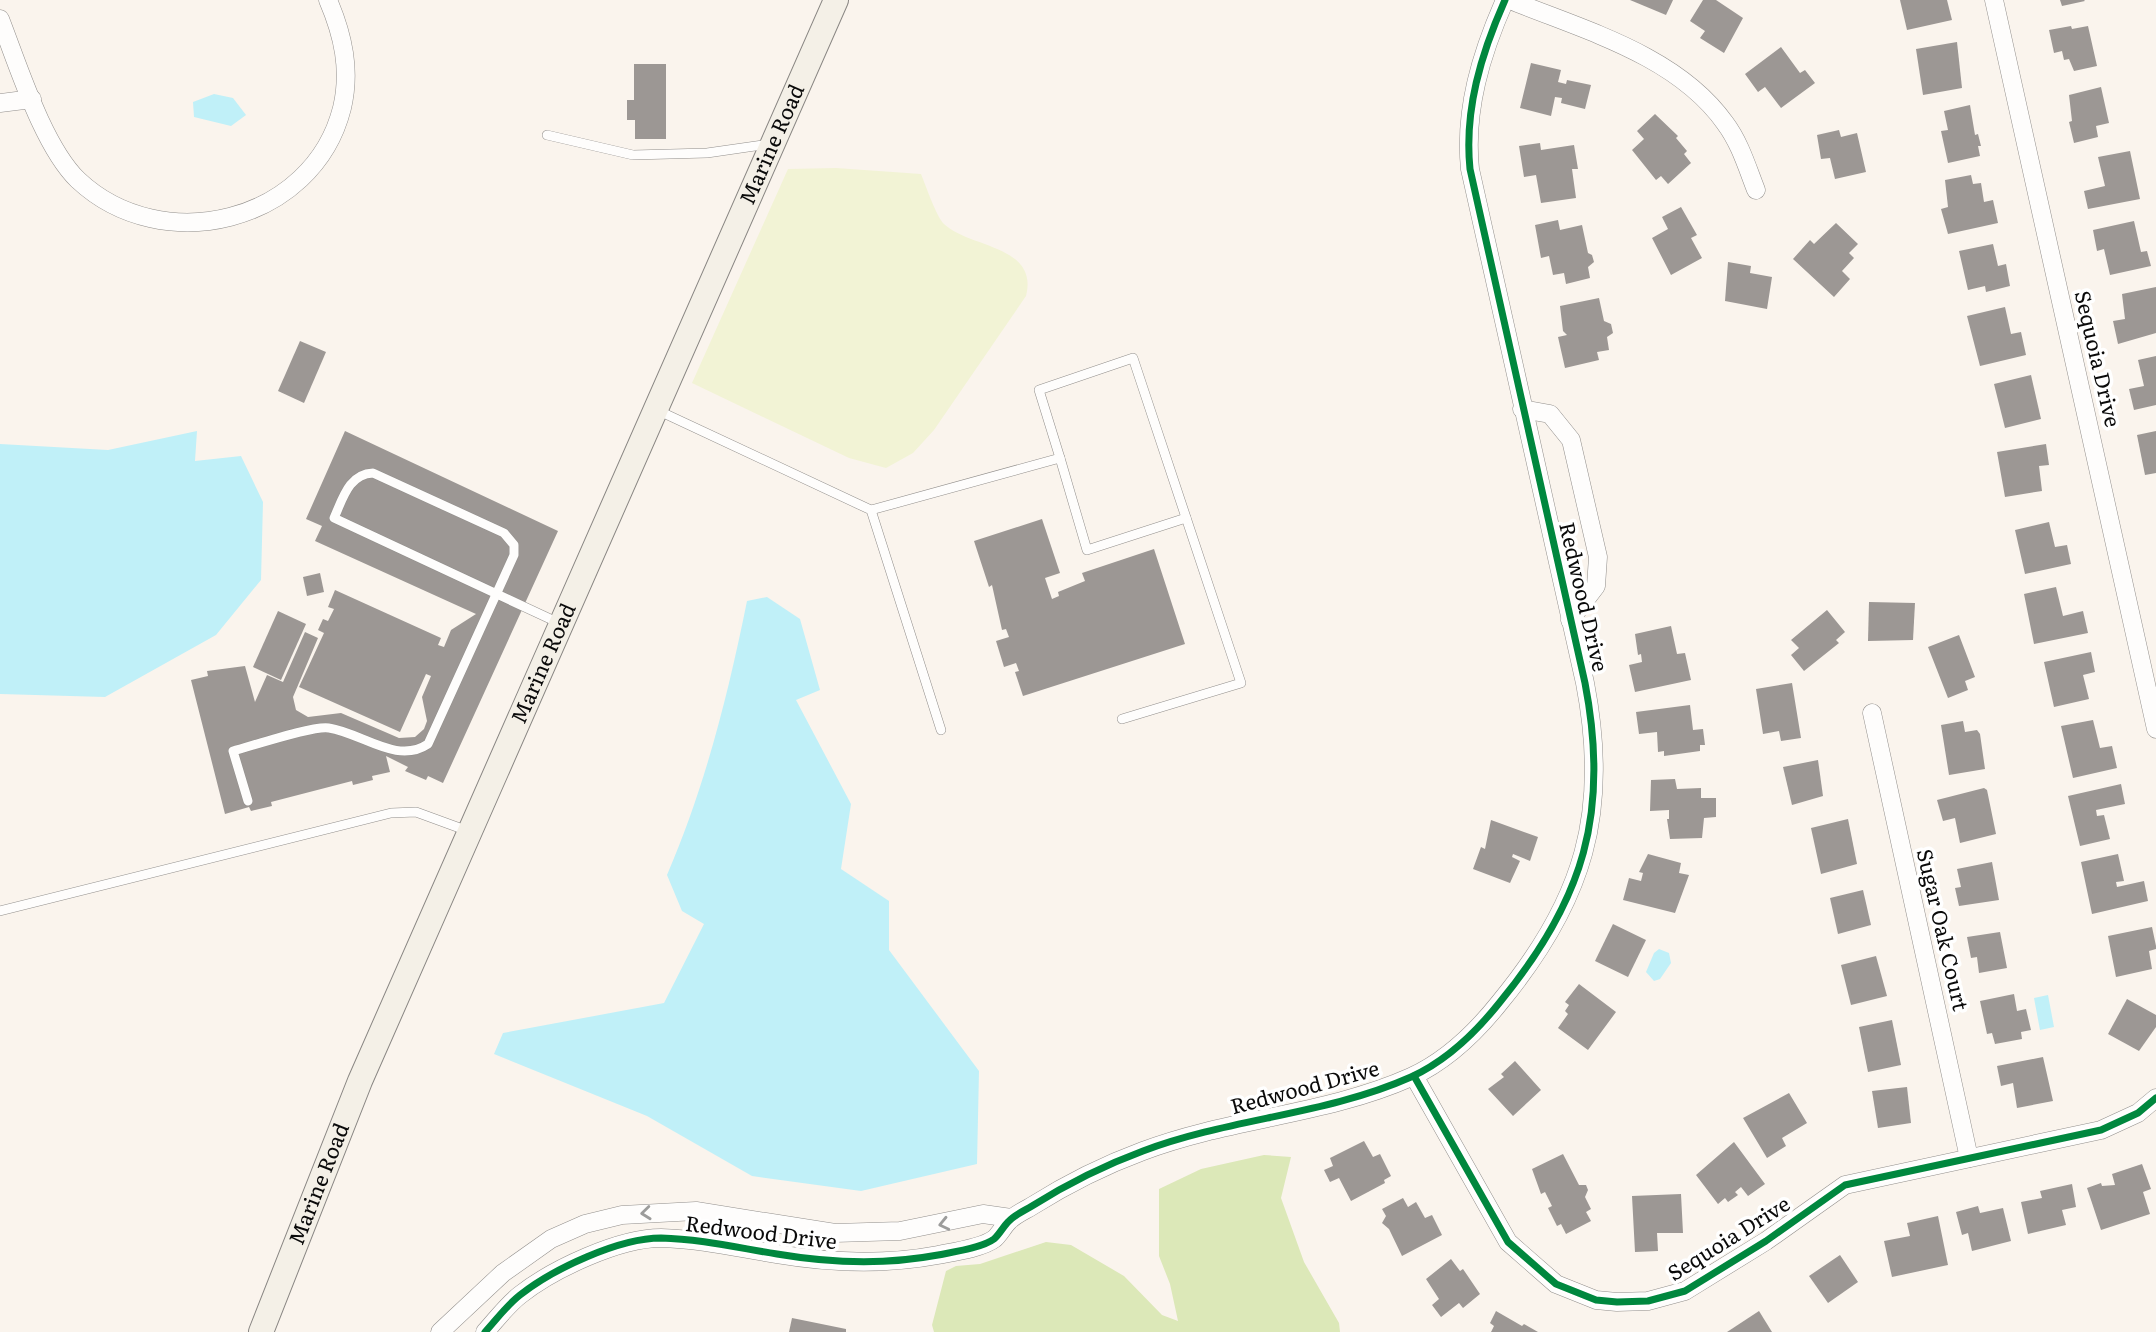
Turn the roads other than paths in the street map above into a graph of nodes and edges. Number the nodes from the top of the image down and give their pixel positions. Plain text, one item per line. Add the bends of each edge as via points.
1 (328, 0) edge
2 (835, 0) edge
3 (1505, 0) edge
4 (1510, 0) edge
5 (1994, 0) edge
6 (0, 19) edge
7 (32, 99) junction
8 (0, 103) edge
9 (547, 135) dead end
10 (775, 143) junction
11 (1756, 190) dead end
12 (655, 409) junction
13 (1522, 409) junction
14 (1060, 458) junction
15 (871, 510) junction
16 (1186, 519) junction
17 (495, 595) junction
18 (1570, 620) junction
19 (561, 624) junction
20 (1872, 713) dead end
21 (1122, 719) dead end
22 (2156, 729) edge
23 (942, 730) dead end
24 (248, 800) dead end
25 (470, 831) junction
26 (0, 911) edge
27 (1414, 1076) junction
28 (2156, 1098) edge
29 (1969, 1158) junction
30 (1011, 1218) junction
31 (460, 1314) junction
32 (261, 1332) edge
33 (440, 1332) edge
34 (478, 1332) edge
35 (485, 1332) edge

1 - 7 street via 340,29 346,68 335,127 318,158 294,184 275,199 232,218 185,224 150,219 116,207 62,162
2 - 10 main road, Marine Road
3 - 13 street, Redwood Drive via 1476,76 1468,152 1473,194
4 - 11 street via 1631,50 1699,94 1726,124
5 - 22 street, Sequoia Drive
6 - 7 street
7 - 8 street
9 - 10 lane via 633,155 707,153
10 - 12 main road, Marine Road
12 - 15 lane
12 - 19 main road, Marine Road
13 - 18 street, Redwood Drive
13 - 18 street via 1550,414 1571,440 1598,557 1597,586
14 - 15 lane
14 - 16 lane via 1087,550
14 - 16 lane via 1039,390 1133,358
15 - 23 lane
16 - 21 lane via 1241,683
17 - 17 lane via 334,518 353,480 373,473 504,533 514,545 514,555
17 - 19 lane
17 - 24 lane via 428,744 418,751 400,752 327,727 233,751
18 - 27 street, Redwood Drive via 1596,757 1591,825 1582,859 1556,925 1517,982 1470,1035
19 - 25 main road, Marine Road
20 - 29 street, Sugar Oak Court
25 - 26 lane via 416,811 391,813
25 - 32 main road, Marine Road via 360,1081
27 - 29 street, Sequoia Drive via 1508,1242 1556,1284 1596,1300 1637,1303 1685,1291 1845,1185
27 - 30 street, Redwood Drive via 1346,1100 1173,1140 1073,1182
28 - 29 street, Sequoia Drive via 2138,1113 2101,1130
30 -> 31 street, Redwood Drive via 983,1214 900,1231 835,1233 696,1211 622,1215 551,1239 503,1273
30 - 35 street, Redwood Drive via 993,1241 895,1262 807,1258 658,1238 601,1251 558,1271 519,1295
31 - 33 street, Redwood Drive
31 - 34 street

